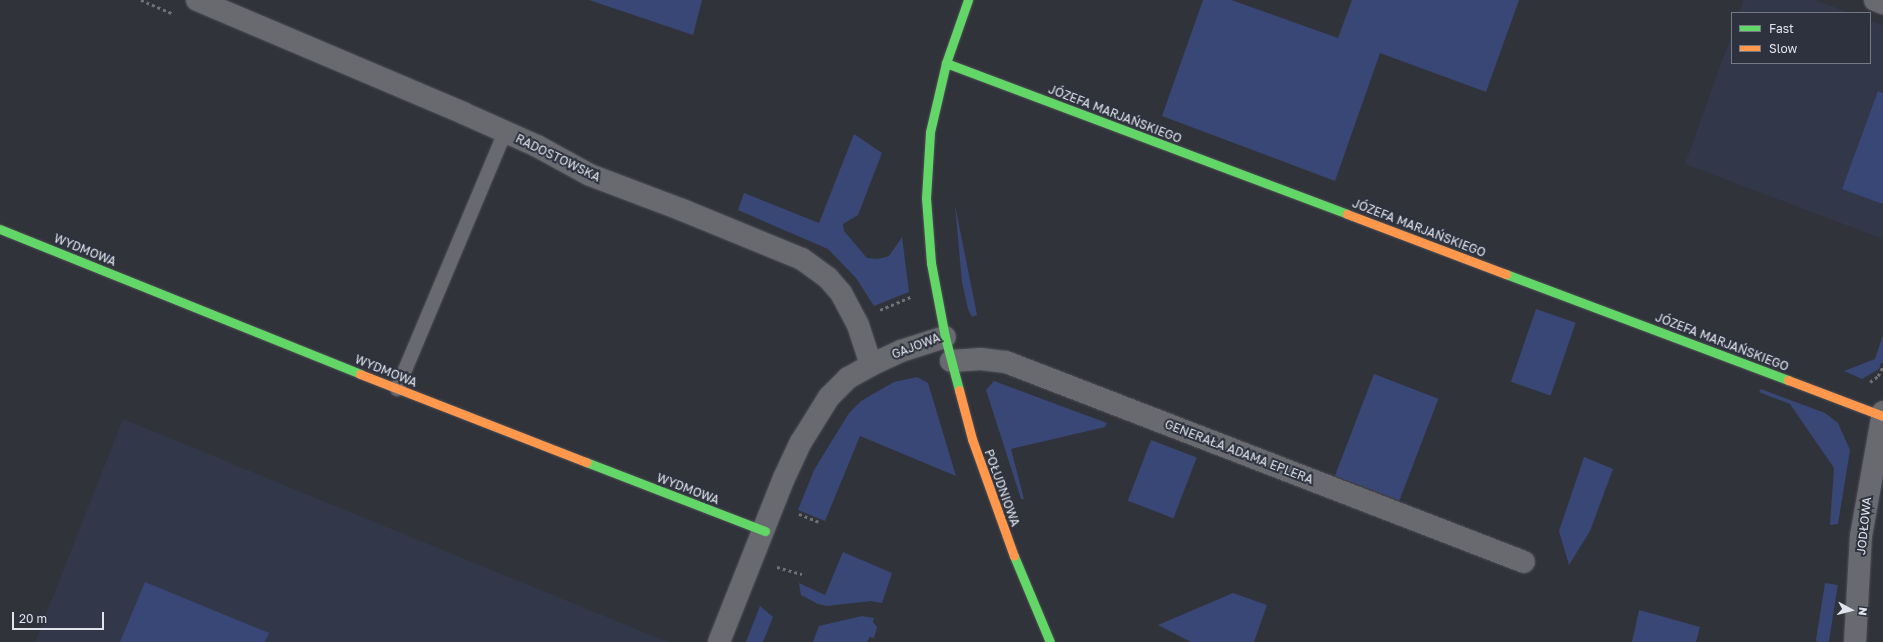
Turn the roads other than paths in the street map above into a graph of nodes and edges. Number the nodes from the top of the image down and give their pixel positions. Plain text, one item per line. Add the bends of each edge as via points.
1 (198, 0) edge
2 (968, 0) edge
3 (1875, 0) edge
4 (1883, 3) edge
5 (946, 63) junction
6 (506, 132) junction
7 (0, 229) edge
8 (945, 337) junction
9 (951, 361) junction
10 (871, 364) junction
11 (397, 389) junction
12 (1883, 414) edge
13 (764, 531) junction
14 (1524, 562) dead end
15 (719, 642) edge
16 (1050, 642) edge
17 (1855, 642) edge

1 - 6 street, RADOSTOWSKA
2 - 5 street, GAJOWA
3 - 4 street
5 - 8 street, GAJOWA via 930,132 926,198 936,293
5 - 12 street, JÓZEFA MARJAŃSKIEGO
6 - 10 street, RADOSTOWSKA via 590,175 802,259 828,278 841,294 858,325
6 - 11 lane
7 - 11 street, WYDMOWA
8 - 9 street, POŁUDNIOWA
8 - 10 street, GAJOWA
9 - 14 street, GENERAŁA ADAMA EPLERA via 980,359 1006,362
9 - 16 street, POŁUDNIOWA via 985,479
10 - 13 street, GAJOWA via 848,378 829,396 801,442
11 - 13 street, WYDMOWA
12 - 17 street, JODŁOWA via 1861,536
13 - 15 street, GAJOWA

